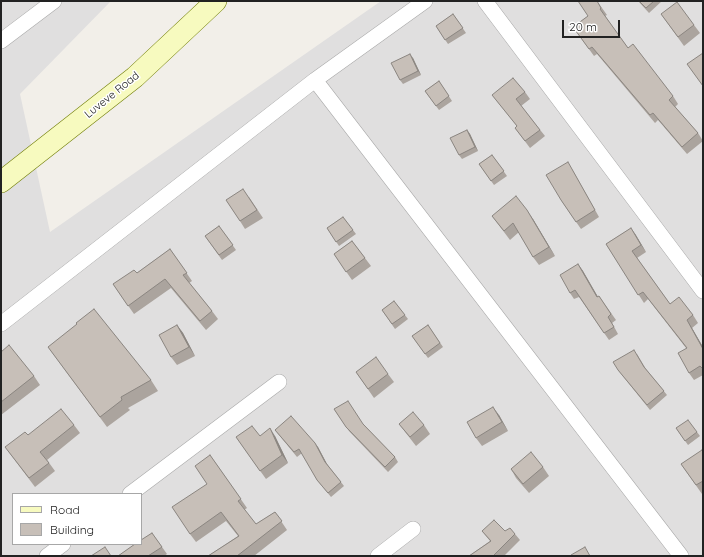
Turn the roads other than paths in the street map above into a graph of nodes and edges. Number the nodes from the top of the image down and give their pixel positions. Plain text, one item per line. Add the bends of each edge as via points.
1 (54, 1) edge
2 (216, 1) edge
3 (425, 1) edge
4 (485, 1) edge
5 (1, 41) edge
6 (315, 80) junction
7 (1, 182) edge
8 (703, 291) edge
9 (1, 324) edge
10 (279, 382) dead end
11 (131, 493) edge
12 (413, 529) dead end
13 (62, 545) edge
14 (46, 556) edge
15 (378, 556) edge
16 (681, 556) edge

1 - 5 street
2 - 7 street, Luveve Road via 135,77
3 - 6 street
4 - 8 street
6 - 9 street
6 - 16 street
10 - 11 street
12 - 15 street
13 - 14 street

